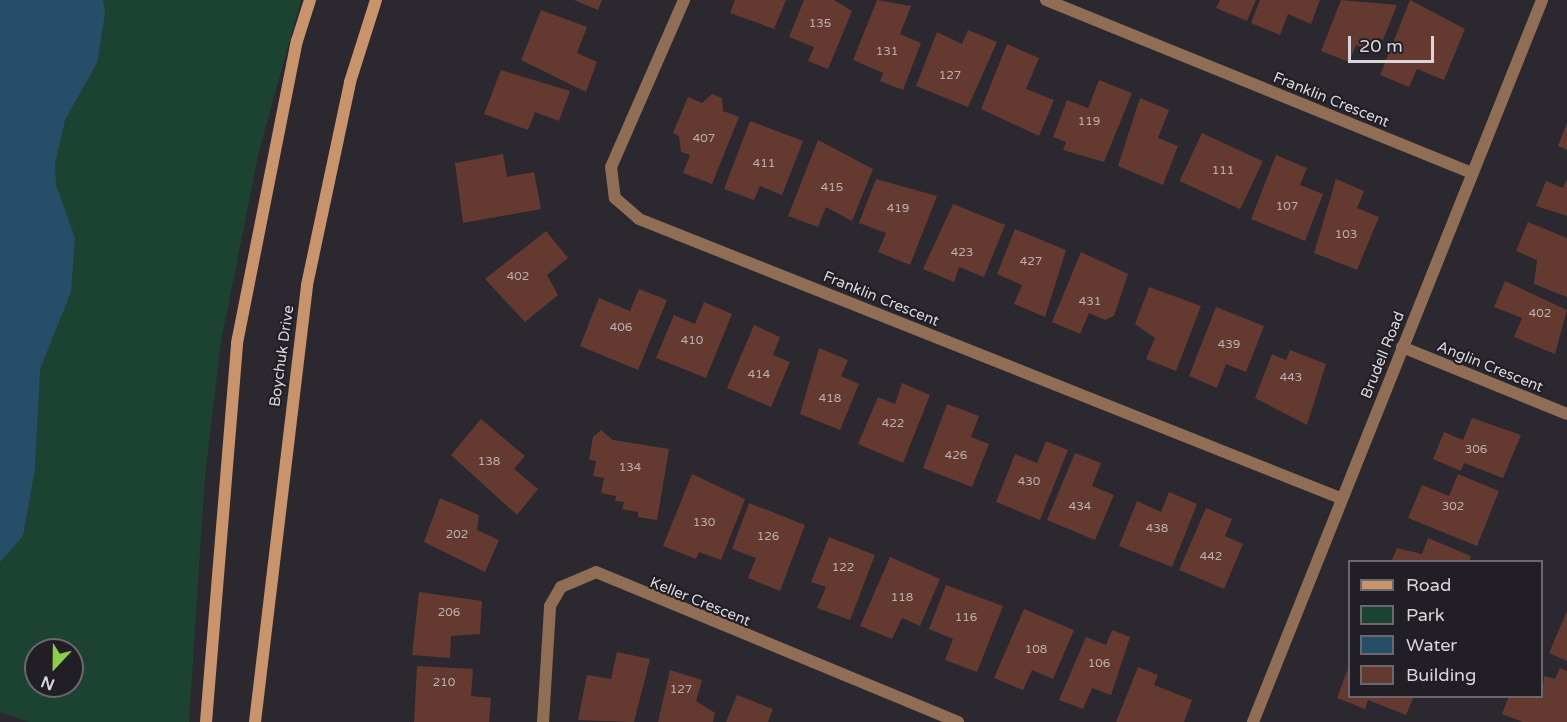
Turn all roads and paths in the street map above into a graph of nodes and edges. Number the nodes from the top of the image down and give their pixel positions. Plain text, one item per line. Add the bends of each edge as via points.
1 (310, 0) edge
2 (376, 0) edge
3 (684, 0) edge
4 (1046, 0) edge
5 (1542, 0) edge
6 (1471, 173) junction
7 (1402, 347) junction
8 (1567, 414) edge
9 (1340, 498) junction
10 (206, 722) edge
11 (255, 722) edge
12 (543, 722) edge
13 (958, 722) edge
14 (1254, 722) edge

1 - 10 main road via 297,41 237,343
2 - 11 main road, Boychuk Drive via 350,82 306,285
3 - 9 street, Franklin Crescent via 611,167 615,198 639,219
4 - 6 street, Franklin Crescent
5 - 6 street, Brudell Road
6 - 7 street, Brudell Road
7 - 8 street, Anglin Crescent
7 - 9 street, Brudell Road
9 - 14 street, Brudell Road
12 - 13 street, Keller Crescent via 550,606 561,586 596,572

